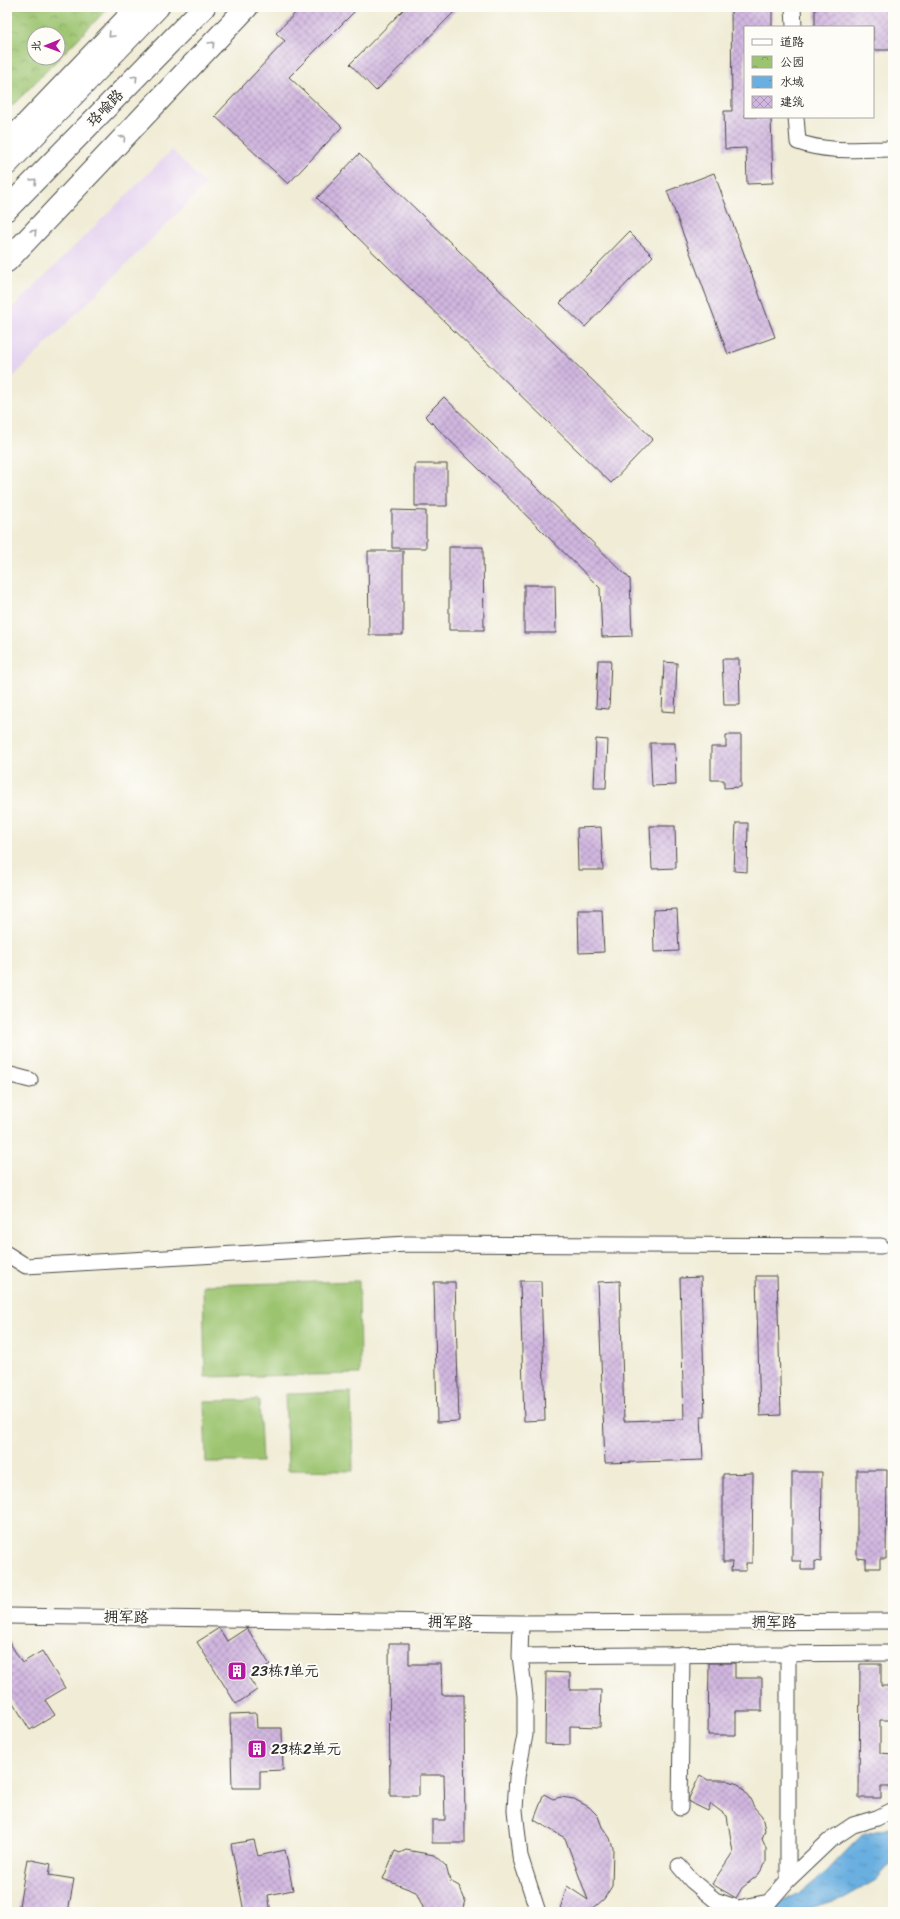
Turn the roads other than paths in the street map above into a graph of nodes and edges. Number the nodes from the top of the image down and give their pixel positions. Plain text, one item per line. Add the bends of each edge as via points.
1 (138, 7) edge
2 (158, 7) edge
3 (204, 7) edge
4 (247, 7) edge
5 (793, 7) edge
6 (794, 26) edge
7 (796, 118) edge
8 (7, 144) edge
9 (893, 149) edge
10 (7, 164) edge
11 (7, 209) edge
12 (7, 261) edge
13 (7, 1074) edge
14 (30, 1080) dead end
15 (882, 1246) dead end
16 (7, 1254) edge
17 (7, 1616) edge
18 (893, 1621) edge
19 (521, 1623) junction
20 (788, 1653) junction
21 (893, 1653) edge
22 (682, 1654) junction
23 (520, 1656) junction
24 (680, 1808) dead end
25 (893, 1810) edge
26 (679, 1866) dead end
27 (788, 1880) junction
28 (538, 1912) edge

1 -> 8 main road
2 - 10 main road
11 -> 3 main road, 珞喻路
12 -> 4 main road
5 - 6 street
7 - 9 street via 798,142 808,146 825,149
13 - 14 street
15 - 16 street via 407,1244 26,1266
17 - 19 street, 拥军路
18 - 19 street, 拥军路
19 - 23 street
20 - 21 street
20 - 22 street
20 - 27 street
22 - 23 street
22 - 24 street
23 - 28 street via 525,1696 525,1735 517,1777 515,1810 520,1856
25 - 27 street via 847,1829 829,1841
26 - 27 street via 715,1900 738,1908 769,1902

